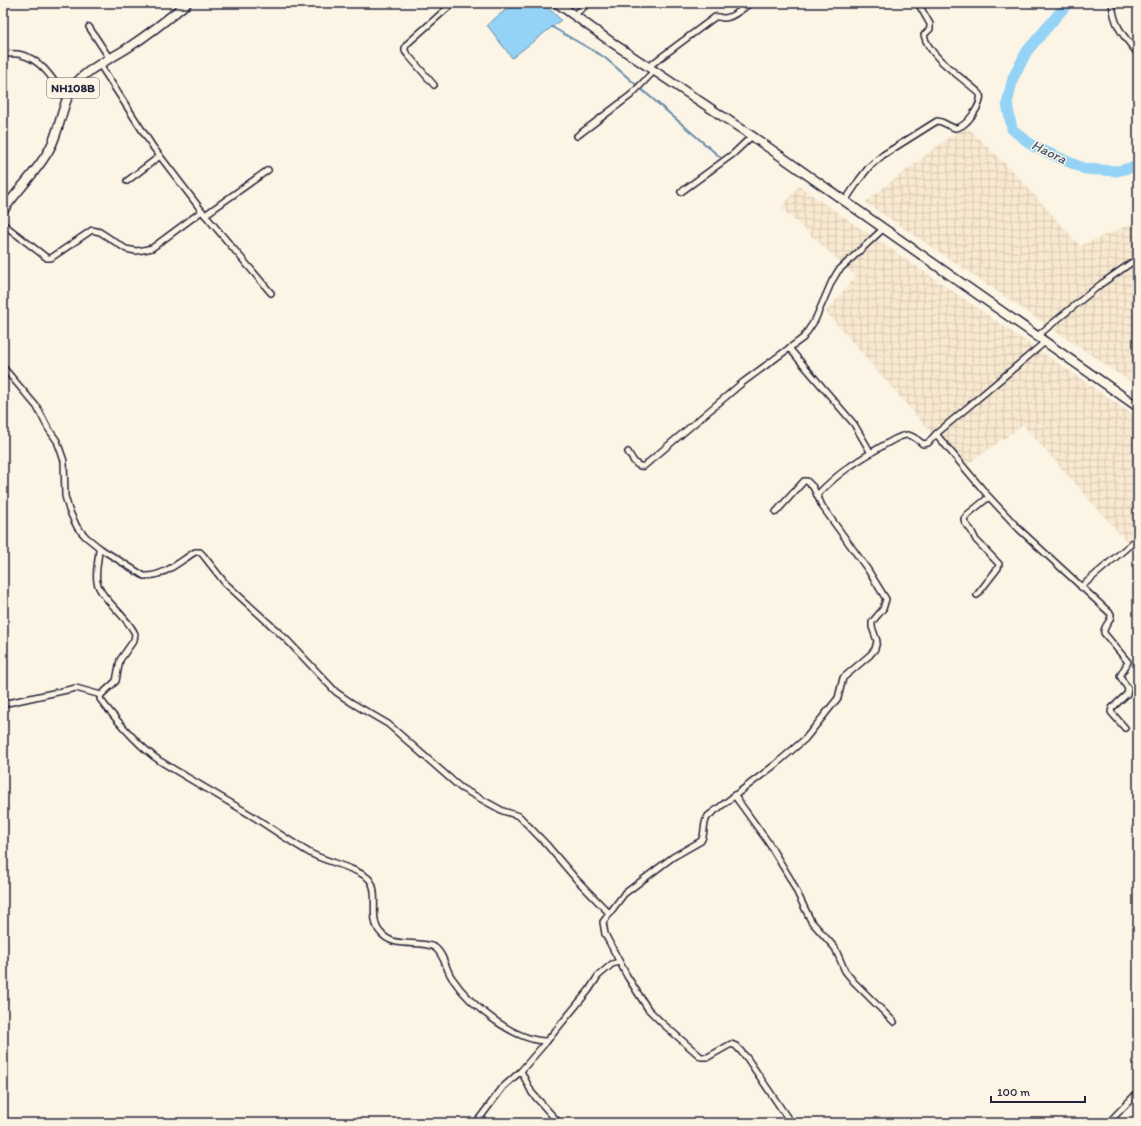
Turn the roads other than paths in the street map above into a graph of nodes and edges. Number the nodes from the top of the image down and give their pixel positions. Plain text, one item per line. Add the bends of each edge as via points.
1 (186, 3) edge
2 (453, 3) edge
3 (557, 3) edge
4 (589, 3) edge
5 (751, 3) edge
6 (918, 3) edge
7 (1112, 3) edge
8 (574, 15) junction
9 (89, 27) dead end
10 (3, 54) edge
11 (1138, 54) edge
12 (110, 59) junction
13 (100, 65) junction
14 (651, 69) junction
15 (434, 85) dead end
16 (67, 99) junction
17 (577, 136) dead end
18 (752, 136) junction
19 (160, 156) junction
20 (268, 170) dead end
21 (127, 181) dead end
22 (681, 192) dead end
23 (845, 202) junction
24 (3, 211) edge
25 (204, 213) junction
26 (3, 224) edge
27 (884, 228) junction
28 (1138, 258) edge
29 (271, 293) dead end
30 (1036, 337) junction
31 (1045, 342) junction
32 (789, 348) junction
33 (3, 367) edge
34 (1138, 407) edge
35 (936, 434) junction
36 (628, 452) dead end
37 (871, 453) junction
38 (817, 495) junction
39 (989, 497) junction
40 (776, 512) dead end
41 (1138, 538) edge
42 (99, 548) junction
43 (1081, 587) junction
44 (977, 595) dead end
45 (101, 695) junction
46 (3, 704) edge
47 (1125, 728) dead end
48 (734, 795) junction
49 (609, 912) junction
50 (619, 962) junction
51 (894, 1022) dead end
52 (547, 1041) junction
53 (522, 1071) junction
54 (1138, 1092) edge
55 (476, 1123) edge
56 (559, 1123) edge
57 (791, 1123) edge
58 (1110, 1123) edge

1 - 12 main road, NH108B via 145,37
2 - 15 street via 404,48
3 - 8 main road
4 - 8 street
5 - 14 street via 725,18 715,17
6 - 23 street via 930,24 930,29 924,35 932,50 944,64 980,94 981,101 969,119 957,127 953,128 937,121 883,155 869,167
7 - 11 street via 1118,27
8 - 14 main road
9 - 12 street
10 - 16 street via 22,55 34,60
12 - 13 main road, NH108B
13 - 16 main road, NH108B via 76,84
13 - 19 street
14 - 17 street via 632,95
14 - 18 main road
16 - 24 main road, NH108B via 50,147
18 - 22 street via 733,154
18 - 23 main road
19 - 21 street
19 - 25 street
20 - 25 street
23 - 27 main road
25 - 26 street via 152,248 136,251 126,249 100,232 92,230 51,258 47,258
25 - 29 street
27 - 30 main road
27 - 32 street via 838,271 815,320 803,338
28 - 30 street via 1101,284
30 - 31 main road
31 - 34 main road
31 - 35 street
32 - 36 street via 742,383 644,466 637,465
32 - 37 street via 854,424
33 - 42 street via 37,407 57,441 64,461 65,496 69,510 77,527
35 - 37 street via 931,441 923,444 906,435
35 - 39 street
37 - 38 street via 848,466
38 - 40 street via 810,483 804,481
38 - 48 street via 886,599 883,609 872,622 877,645 870,655 843,678 838,698 805,739
39 - 43 street
39 - 44 street via 964,519 976,540 999,564
41 - 43 street
42 - 45 street via 99,588 135,634 134,640 120,660 117,678
42 - 49 street via 144,576 161,574 194,552 200,552 225,583 287,640 336,692 388,724 461,788 503,811 519,816
43 - 47 street via 1112,614 1104,633 1128,662 1120,676 1128,689 1127,694 1111,710
45 - 46 street via 76,688
45 - 52 street via 101,701 150,754 160,761 312,854 369,879 373,885 375,923 380,933 398,942 435,948 439,951 451,978 488,1016 523,1036
48 - 49 street via 706,819 701,841 673,856 645,877 624,894
48 - 51 street via 768,842 791,880 810,921 835,948 845,971
49 - 50 street via 603,922 604,934
50 - 52 street via 612,964 598,976
50 - 57 street via 648,1009 698,1056 708,1057 731,1044 736,1046
52 - 53 street
53 - 55 street via 503,1087
53 - 56 street via 532,1093
54 - 58 street

